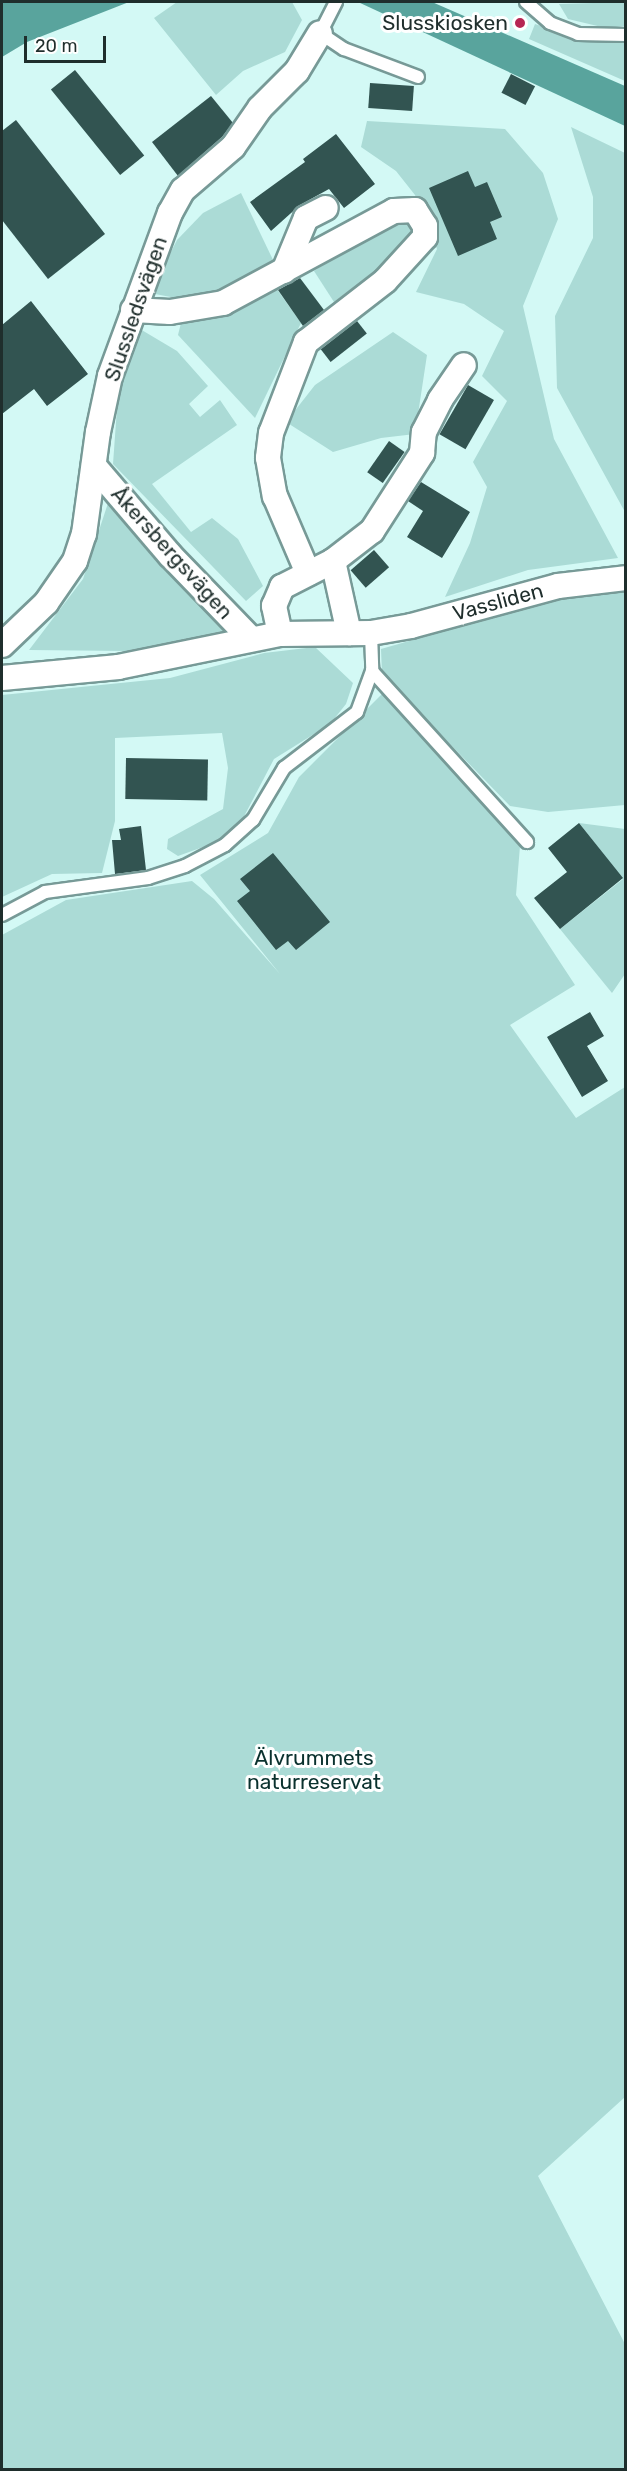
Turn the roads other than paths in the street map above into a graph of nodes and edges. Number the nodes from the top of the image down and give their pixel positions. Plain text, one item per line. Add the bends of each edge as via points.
1 (336, 2) edge
2 (526, 2) edge
3 (321, 33) junction
4 (626, 35) edge
5 (418, 77) dead end
6 (326, 208) dead end
7 (284, 271) junction
8 (133, 310) junction
9 (464, 365) dead end
10 (94, 466) junction
11 (333, 561) junction
12 (308, 573) junction
13 (626, 578) edge
14 (360, 633) junction
15 (280, 634) junction
16 (251, 639) junction
17 (2, 645) edge
18 (372, 671) junction
19 (2, 678) edge
20 (527, 842) dead end
21 (2, 915) edge

1 - 3 lane, Slussledsvägen
2 - 4 lane via 550,23 578,34
3 - 5 lane via 344,49
3 - 8 street, Slussledsvägen via 297,71 260,108 233,147 183,190 170,213
6 - 7 street via 306,218
7 - 8 street via 223,303 170,312
7 - 12 street via 394,211 415,210 425,226 425,237 404,263 306,342 271,433 268,458 276,496
8 - 10 street, Slussledsvägen via 110,376
9 - 11 street via 424,432 422,453 384,514 372,531
10 - 16 street, Åkersbergsvägen
10 - 17 street, Slussledsvägen via 84,534 75,561 46,603
11 - 12 street
11 - 14 street
12 - 15 street via 282,587 274,606
13 - 14 street, Vassliden via 558,586 411,627
14 - 15 street, Åkersbergsvägen
14 - 18 lane
15 - 16 street, Åkersbergsvägen
16 - 19 street, Åkersbergsvägen via 118,667
18 - 20 lane
18 - 21 lane via 357,712 284,768 253,820 225,845 185,866 148,878 45,892

